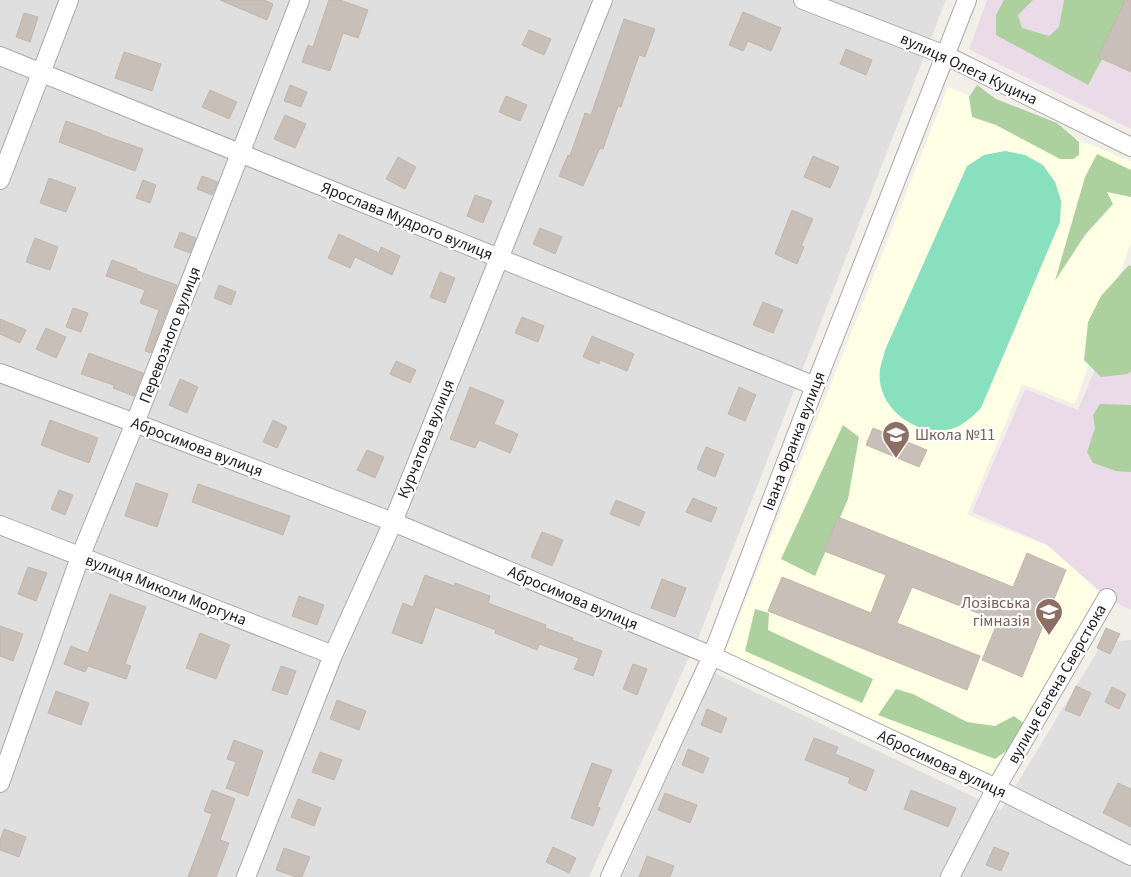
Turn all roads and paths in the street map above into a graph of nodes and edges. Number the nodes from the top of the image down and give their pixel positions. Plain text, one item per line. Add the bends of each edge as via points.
1 (69, 0) edge
2 (300, 0) edge
3 (603, 0) edge
4 (803, 0) edge
5 (967, 0) edge
6 (945, 55) junction
7 (0, 56) edge
8 (40, 73) junction
9 (1131, 146) edge
10 (241, 153) junction
11 (0, 180) edge
12 (499, 258) junction
13 (0, 373) edge
14 (815, 386) junction
15 (135, 423) junction
16 (393, 522) junction
17 (0, 525) edge
18 (80, 557) junction
19 (1107, 598) dead end
20 (333, 655) junction
21 (712, 656) junction
22 (0, 783) edge
23 (996, 788) junction
24 (1131, 856) edge
25 (246, 877) edge
26 (610, 877) edge
27 (950, 877) edge

1 - 8 street
2 - 10 street, Перевозного вулиця
3 - 12 street, Курчатова вулиця
4 - 6 street, вулиця Олега Куцина
5 - 6 street, Івана Франка вулиця
6 - 9 street, вулиця Олега Куцина
6 - 14 street, Івана Франка вулиця
7 - 8 street, Ярослава Мудрого вулиця
8 - 10 street, Ярослава Мудрого вулиця
8 - 11 street
10 - 12 street, Ярослава Мудрого вулиця
10 - 15 street, Перевозного вулиця
12 - 14 street, Ярослава Мудрого вулиця
12 - 16 street, Курчатова вулиця
13 - 15 street, Абросимова вулиця
14 - 21 street, Івана Франка вулиця
15 - 16 street, Абросимова вулиця
15 - 18 street, Перевозного вулиця
16 - 20 street, Курчатова вулиця
16 - 21 street, Абросимова вулиця
17 - 18 street, вулиця Миколи Моргуна
18 - 20 street, вулиця Миколи Моргуна
18 - 22 street, Перевозного вулиця
19 - 23 street, вулиця Євгена Сверстюка
20 - 25 street, Курчатова вулиця
21 - 23 street, Абросимова вулиця
21 - 26 street, Івана Франка вулиця
23 - 24 street, Абросимова вулиця
23 - 27 street, вулиця Євгена Сверстюка

